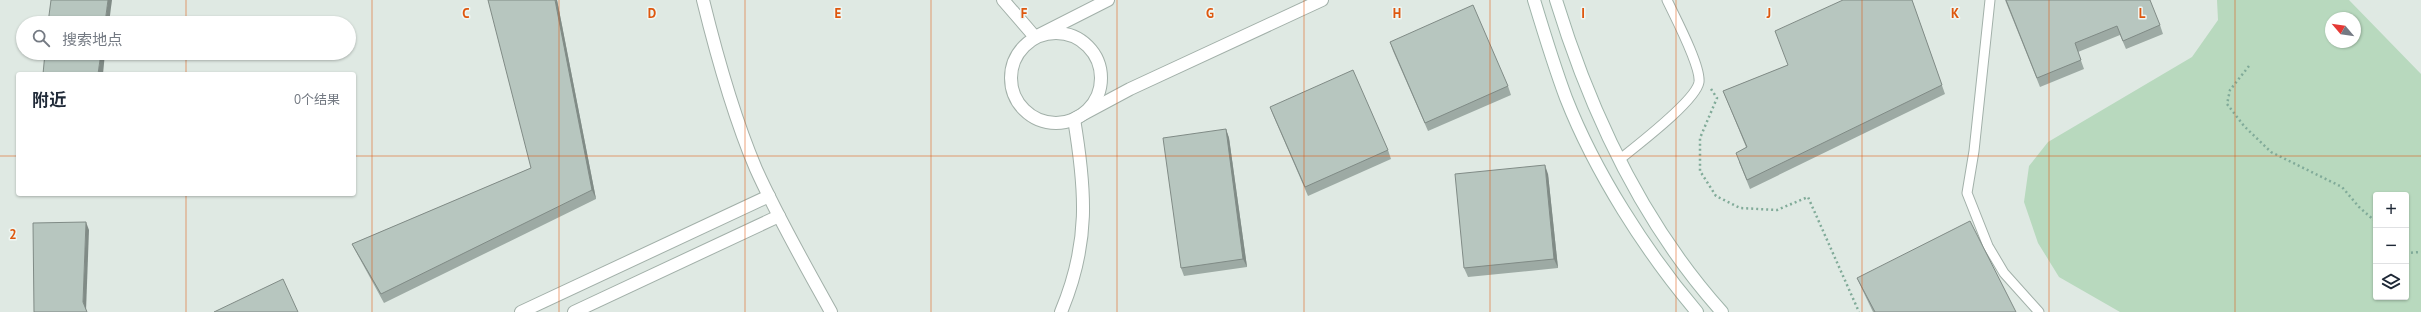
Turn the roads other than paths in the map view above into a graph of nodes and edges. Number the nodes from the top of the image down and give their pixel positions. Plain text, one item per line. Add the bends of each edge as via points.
1 (703, 0) edge
2 (1003, 0) edge
3 (1108, 0) edge
4 (1322, 0) edge
5 (1534, 0) edge
6 (1556, 0) edge
7 (1667, 0) edge
8 (1990, 0) edge
9 (1035, 37) junction
10 (1074, 119) junction
11 (1619, 160) junction
12 (769, 196) junction
13 (779, 216) junction
14 (521, 312) edge
15 (574, 312) edge
16 (831, 312) edge
17 (1061, 312) edge
18 (1697, 312) edge
19 (1722, 312) edge
20 (2039, 312) edge

1 - 12 street via 726,82 756,168
2 - 9 street
3 - 9 street
4 - 10 street via 1130,88
5 - 18 street via 1567,99 1584,137 1648,249
6 - 11 street via 1580,73
7 - 11 lane via 1697,69 1699,83 1687,103
8 - 20 lane via 1967,193 1988,246 2004,273
9 - 10 street via 1024,46 1011,70 1011,84 1015,97 1023,109 1047,122 1060,123
9 - 10 street via 1063,33 1077,37 1088,46 1096,58 1101,72 1095,100 1086,111
10 - 17 street via 1083,181 1085,218 1081,254
11 - 19 street via 1669,243
12 - 13 street
12 - 14 street
13 - 15 street
13 - 16 street

